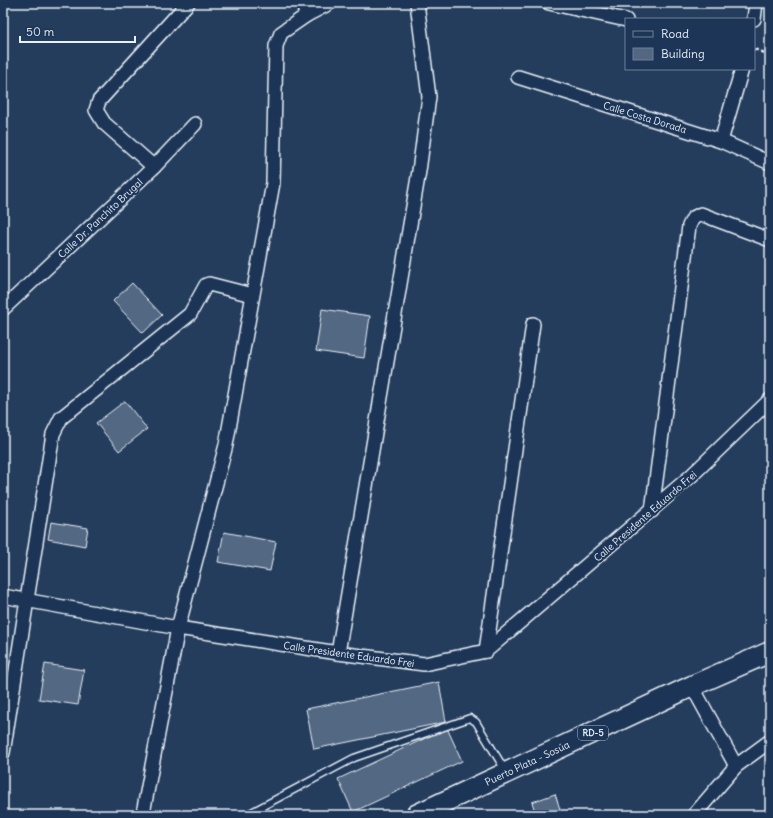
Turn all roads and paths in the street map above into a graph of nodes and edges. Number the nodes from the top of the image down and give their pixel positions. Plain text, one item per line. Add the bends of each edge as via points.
1 (188, 3) edge
2 (330, 3) edge
3 (417, 3) edge
4 (549, 3) edge
5 (756, 3) edge
6 (305, 9) edge
7 (754, 18) edge
8 (625, 20) edge
9 (755, 49) edge
10 (770, 55) edge
11 (742, 70) edge
12 (518, 77) dead end
13 (195, 124) dead end
14 (721, 140) junction
15 (770, 163) edge
16 (154, 167) junction
17 (770, 240) edge
18 (252, 295) junction
19 (3, 309) edge
20 (533, 324) dead end
21 (770, 400) edge
22 (652, 511) junction
23 (3, 596) edge
24 (28, 600) junction
25 (178, 628) junction
26 (486, 651) junction
27 (770, 652) edge
28 (338, 653) junction
29 (692, 686) junction
30 (770, 740) edge
31 (3, 753) edge
32 (736, 766) junction
33 (506, 773) junction
34 (144, 808) dead end
35 (246, 815) edge
36 (416, 815) edge
37 (694, 815) edge

1 - 16 street via 99,101 96,110 104,123
2 - 6 street
3 - 28 street via 429,97 419,171
4 - 8 street
5 - 7 street
6 - 18 street via 281,33 276,46 273,183
9 - 10 path
11 - 14 street
12 - 14 street, Calle Costa Dorada
13 - 16 street, Calle Dr. Panchito Brugal
14 - 15 street, Calle Costa Dorada
16 - 19 street, Calle Dr. Panchito Brugal
17 - 22 street via 701,214 693,218 689,226
18 - 24 street via 206,285 190,314 61,418 53,434
18 - 25 street via 226,445
20 - 26 street
21 - 22 street, Calle Presidente Eduardo Frei
22 - 26 street, Calle Presidente Eduardo Frei
23 - 24 street, Calle Presidente Eduardo Frei
24 - 25 street, Calle Presidente Eduardo Frei
24 - 31 street
25 - 28 street, Calle Presidente Eduardo Frei
25 - 34 street
26 - 28 street, Calle Presidente Eduardo Frei via 424,664
27 - 29 main road, Puerto Plata - Sosúa / RD-5
29 - 32 street
29 - 33 main road, Puerto Plata - Sosúa / RD-5
30 - 32 street
32 - 37 street
33 - 35 lane via 476,722 470,718 354,758
33 - 36 main road, Puerto Plata - Sosúa / RD-5

